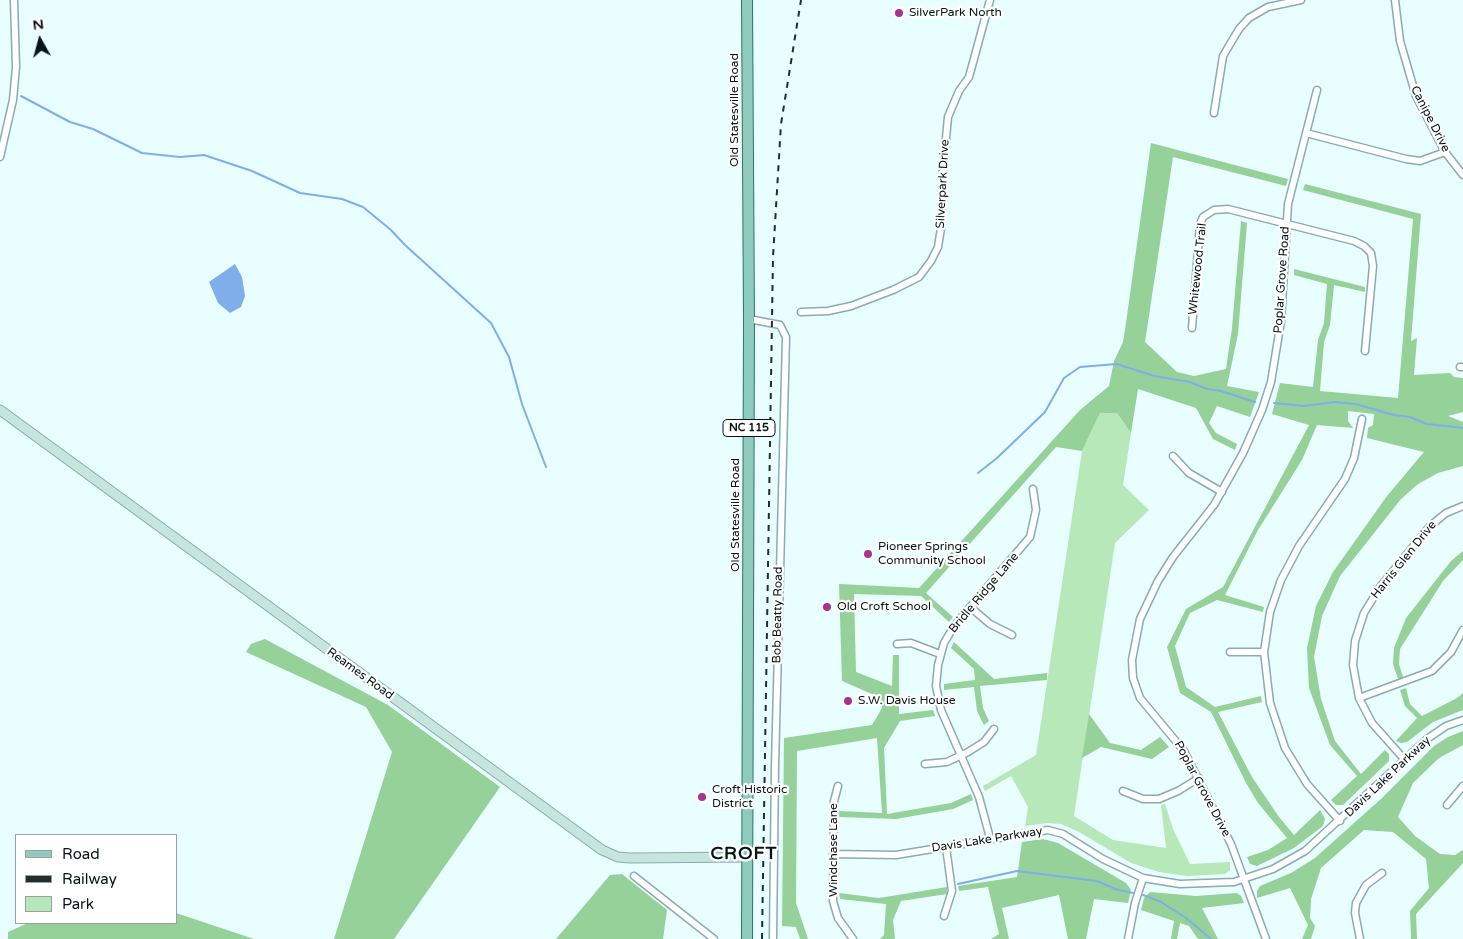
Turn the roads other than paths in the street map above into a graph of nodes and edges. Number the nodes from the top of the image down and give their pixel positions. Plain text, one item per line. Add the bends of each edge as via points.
1 (14, 0) edge
2 (747, 0) edge
3 (990, 0) edge
4 (1301, 0) edge
5 (1395, 0) edge
6 (1317, 90) dead end
7 (1214, 113) dead end
8 (1306, 133) junction
9 (1446, 152) junction
10 (0, 157) edge
11 (1463, 175) edge
12 (1286, 224) junction
13 (802, 312) dead end
14 (749, 318) junction
15 (1192, 328) dead end
16 (1365, 351) dead end
17 (0, 410) edge
18 (1362, 419) dead end
19 (1173, 456) dead end
20 (1033, 489) dead end
21 (1222, 492) junction
22 (1463, 506) edge
23 (970, 607) junction
24 (1463, 630) edge
25 (1012, 635) dead end
26 (897, 644) dead end
27 (1230, 652) dead end
28 (1264, 652) junction
29 (940, 654) junction
30 (1359, 698) junction
31 (1463, 720) edge
32 (994, 729) dead end
33 (961, 756) junction
34 (1405, 760) junction
35 (925, 764) dead end
36 (1198, 778) junction
37 (838, 786) dead end
38 (1463, 786) edge
39 (1123, 791) dead end
40 (1447, 805) dead end
41 (1340, 821) junction
42 (990, 838) junction
43 (946, 847) junction
44 (833, 854) junction
45 (748, 857) junction
46 (1382, 873) dead end
47 (634, 876) dead end
48 (1143, 878) junction
49 (1244, 879) junction
50 (944, 916) dead end
51 (714, 939) edge
52 (747, 939) edge
53 (773, 939) edge
54 (853, 939) edge
55 (1128, 939) edge
56 (1266, 939) edge
57 (1360, 939) edge

1 - 10 street via 16,75
2 - 14 main road, Old Statesville Road / NC 115
3 - 13 street, Silverpark Drive via 968,77 948,117 941,228 938,247 931,261 919,277 893,290 851,306
4 - 7 street via 1268,7 1249,18 1239,29 1223,56
5 - 9 street, Canipe Drive via 1400,41 1412,83 1423,111
6 - 8 street, Poplar Grove Road
8 - 9 street via 1406,159 1428,159
8 - 12 street, Poplar Grove Road
9 - 11 street, Canipe Drive
12 - 15 street, Whitewood Trail via 1228,209 1214,210 1203,217
12 - 16 street, Whitewood Trail via 1354,241 1371,253 1374,266
12 - 21 street, Poplar Grove Road via 1283,303 1271,382 1253,432
14 - 45 main road, Old Statesville Road / NC 115
14 - 53 street, Bob Beatty Road via 777,323 786,337
17 - 45 main road, Reames Road via 602,850 630,858
18 - 28 street via 1354,458 1345,479 1299,546 1281,580 1270,612
19 - 21 street via 1189,473
20 - 23 street, Bridle Ridge Lane via 1036,510 1030,537
21 - 36 street, Poplar Grove Drive via 1158,581 1140,619 1132,660 1133,678 1140,698 1175,738
22 - 30 street, Harris Glen Drive via 1446,513 1429,527 1369,603 1358,627 1353,653
23 - 25 street via 990,624
23 - 29 street, Bridle Ridge Lane via 954,626
24 - 30 street via 1450,652 1432,671
26 - 29 street via 911,643
27 - 28 street
28 - 41 street via 1270,703 1285,748 1307,784
29 - 33 street, Bridle Ridge Lane via 938,698
30 - 34 street, Harris Glen Drive via 1372,723
31 - 34 street, Davis Lake Parkway via 1435,733
32 - 33 street via 984,742
33 - 35 street via 947,762
33 - 42 street, Bridle Ridge Lane via 980,797
34 - 41 street, Davis Lake Parkway
36 - 39 street via 1159,799 1143,799
36 - 49 street, Poplar Grove Drive via 1231,844
37 - 44 street, Windchase Lane via 834,801
38 - 40 street
41 - 49 street, Davis Lake Parkway via 1297,856
42 - 43 street, Davis Lake Parkway
42 - 48 street, Davis Lake Parkway via 1037,830 1057,831 1103,859
43 - 44 street, Davis Lake Parkway via 896,856
43 - 50 street via 952,891
44 - 54 street, Windchase Lane via 833,901 838,918
45 - 52 main road, Old Statesville Road / NC 115
46 - 57 street via 1366,885 1356,903
47 - 51 street
48 - 49 street, Davis Lake Parkway via 1200,885
48 - 55 street
49 - 56 street, Poplar Grove Drive

